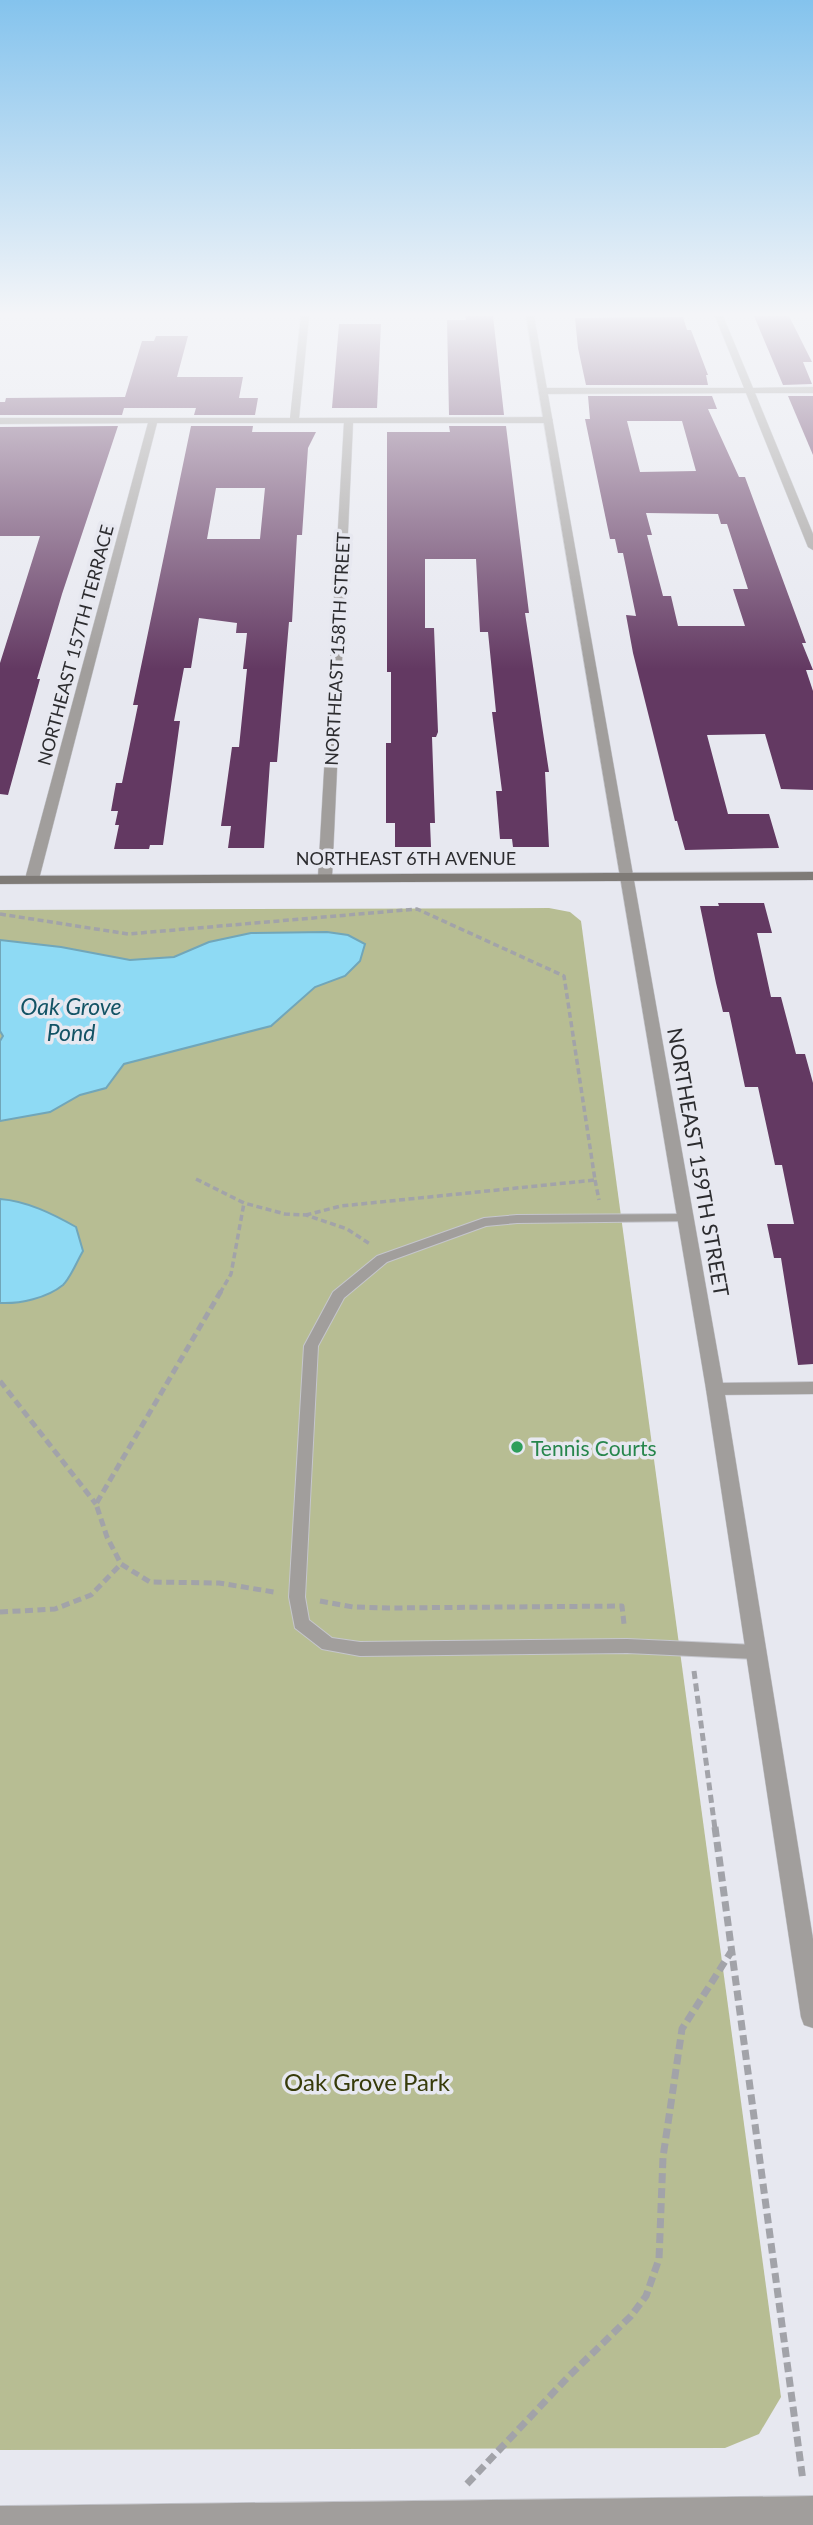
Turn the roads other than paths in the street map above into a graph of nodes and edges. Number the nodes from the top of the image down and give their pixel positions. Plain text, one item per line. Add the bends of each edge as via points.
1 (150, 434) edge
2 (348, 434) edge
3 (550, 434) edge
4 (768, 434) edge
5 (813, 547) edge
6 (627, 876) junction
7 (813, 876) edge
8 (326, 877) junction
9 (32, 879) junction
10 (0, 880) edge
11 (686, 1218) junction
12 (813, 1388) edge
13 (715, 1389) junction
14 (756, 1652) junction
15 (813, 2017) edge
16 (810, 2511) edge
17 (0, 2521) edge
18 (58, 2523) edge

1 - 9 street, NORTHEAST 157TH TERRACE
2 - 8 street, NORTHEAST 158TH STREET
3 - 6 street, NORTHEAST 159TH STREET
4 - 5 street
6 - 7 main road, NORTHEAST 6TH AVENUE
6 - 8 main road, NORTHEAST 6TH AVENUE
6 - 11 street, NORTHEAST 159TH STREET
8 - 9 main road, NORTHEAST 6TH AVENUE
9 - 10 main road, NORTHEAST 6TH AVENUE
11 - 13 street, NORTHEAST 159TH STREET
11 - 14 lane via 484,1222 382,1259 338,1295 311,1346 296,1597 301,1623 328,1644 360,1649 627,1646
12 - 13 street
13 - 14 street, NORTHEAST 159TH STREET
14 - 15 street, NORTHEAST 159TH STREET
16 - 18 street
17 - 18 street

